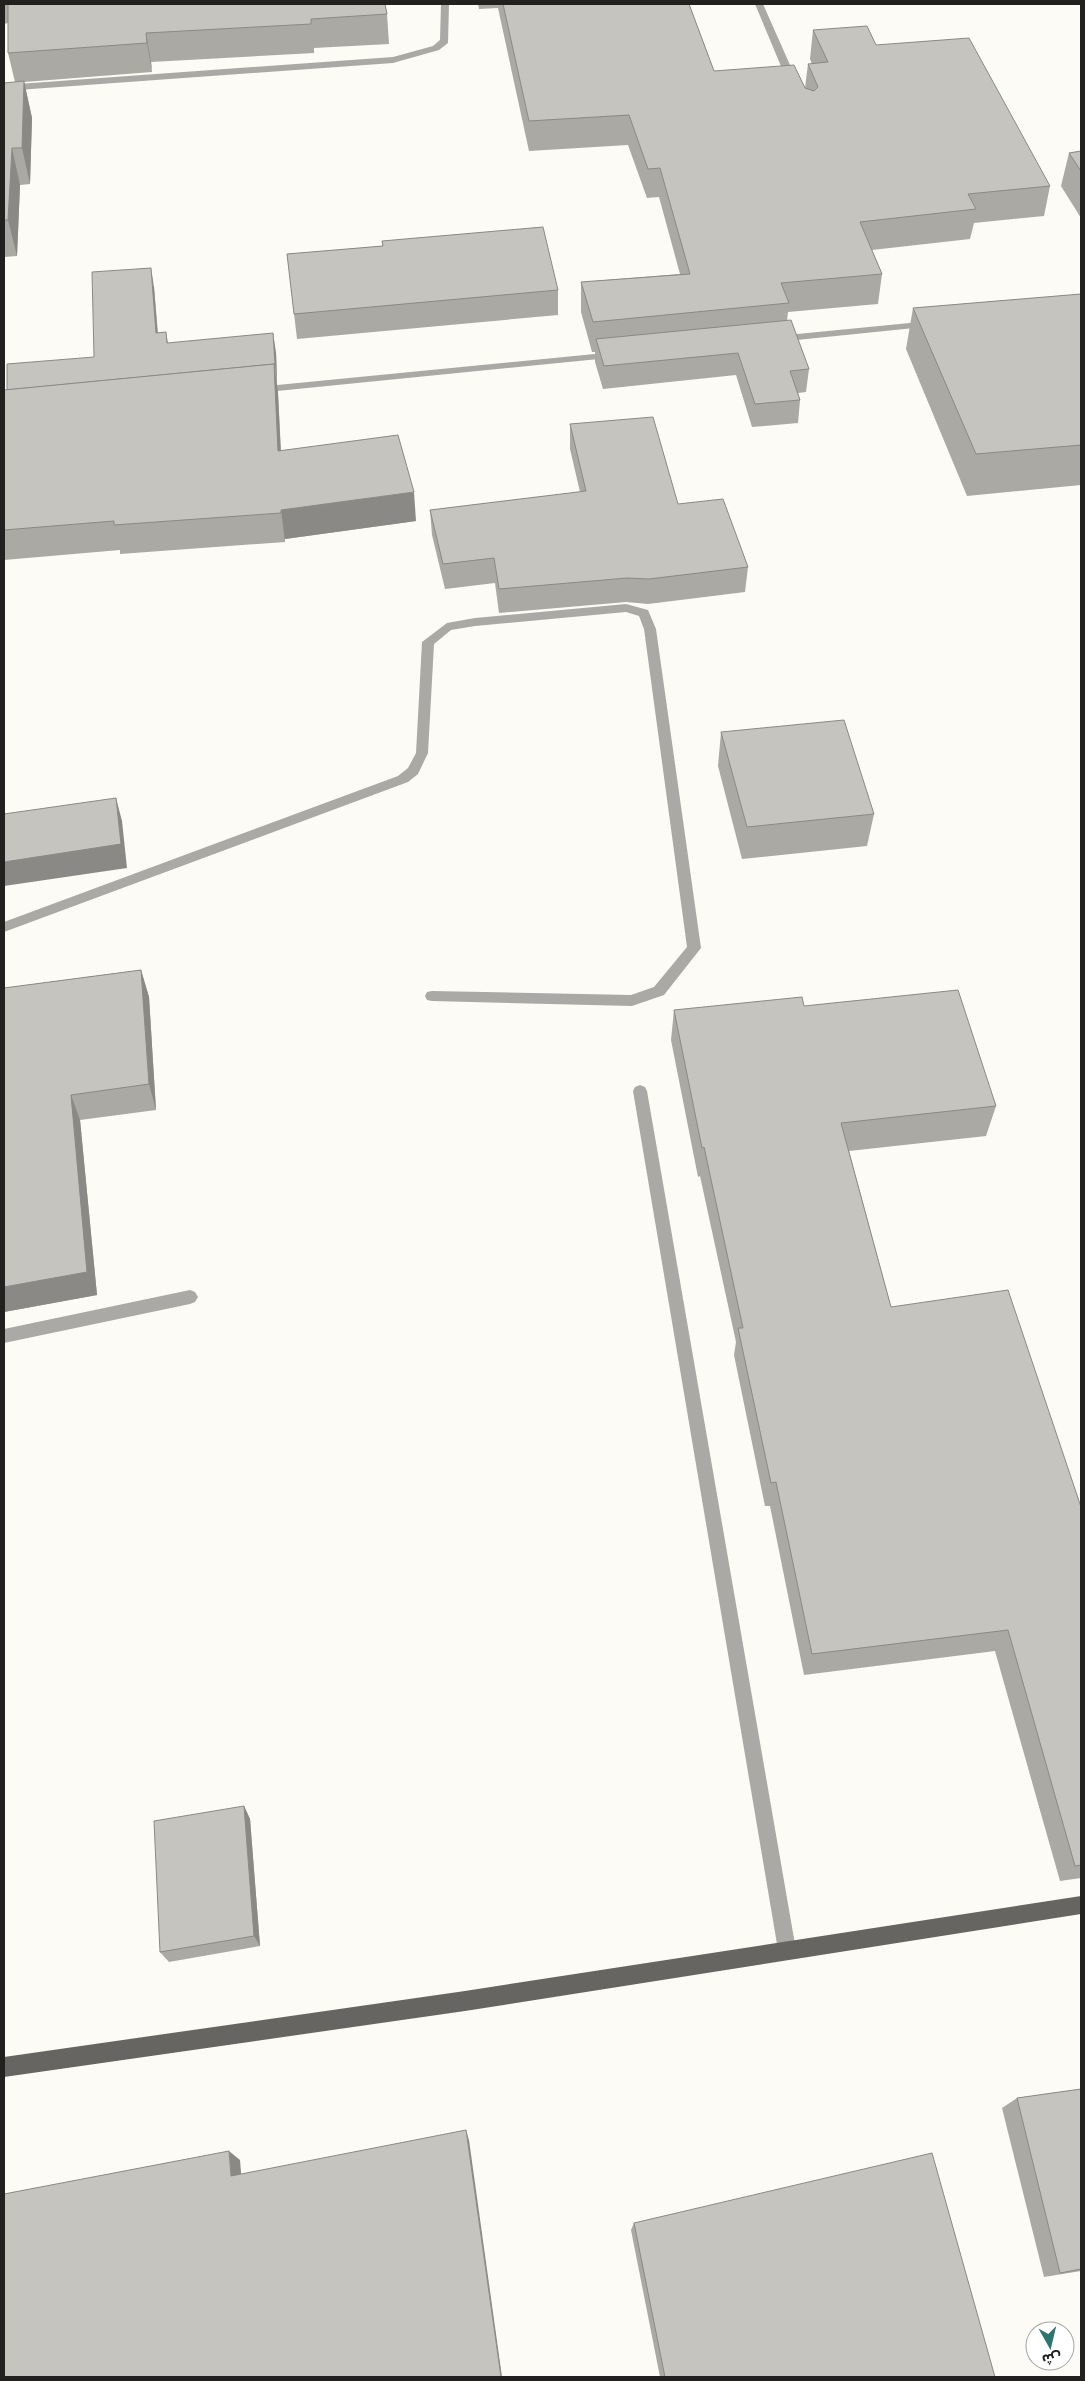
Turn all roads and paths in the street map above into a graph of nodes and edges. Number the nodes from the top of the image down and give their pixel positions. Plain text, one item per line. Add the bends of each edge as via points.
1 (445, 4) edge
2 (759, 4) edge
3 (4, 88) edge
4 (797, 91) edge
5 (943, 322) edge
6 (765, 340) edge
7 (626, 354) edge
8 (241, 392) edge
9 (4, 927) edge
10 (432, 996) dead end
11 (640, 1091) dead end
12 (190, 1297) dead end
13 (4, 1336) edge
14 (1081, 1905) edge
15 (786, 1950) junction
16 (4, 2067) edge

1 - 3 street via 445,40 436,48 393,60
2 - 4 street
5 - 6 street
7 - 8 street
9 - 10 street via 403,779 413,771 422,753 428,642 447,627 626,608 644,613 653,646 694,948 658,991 632,1001
11 - 15 street
12 - 13 street
14 - 15 main road
15 - 16 main road via 465,2001

